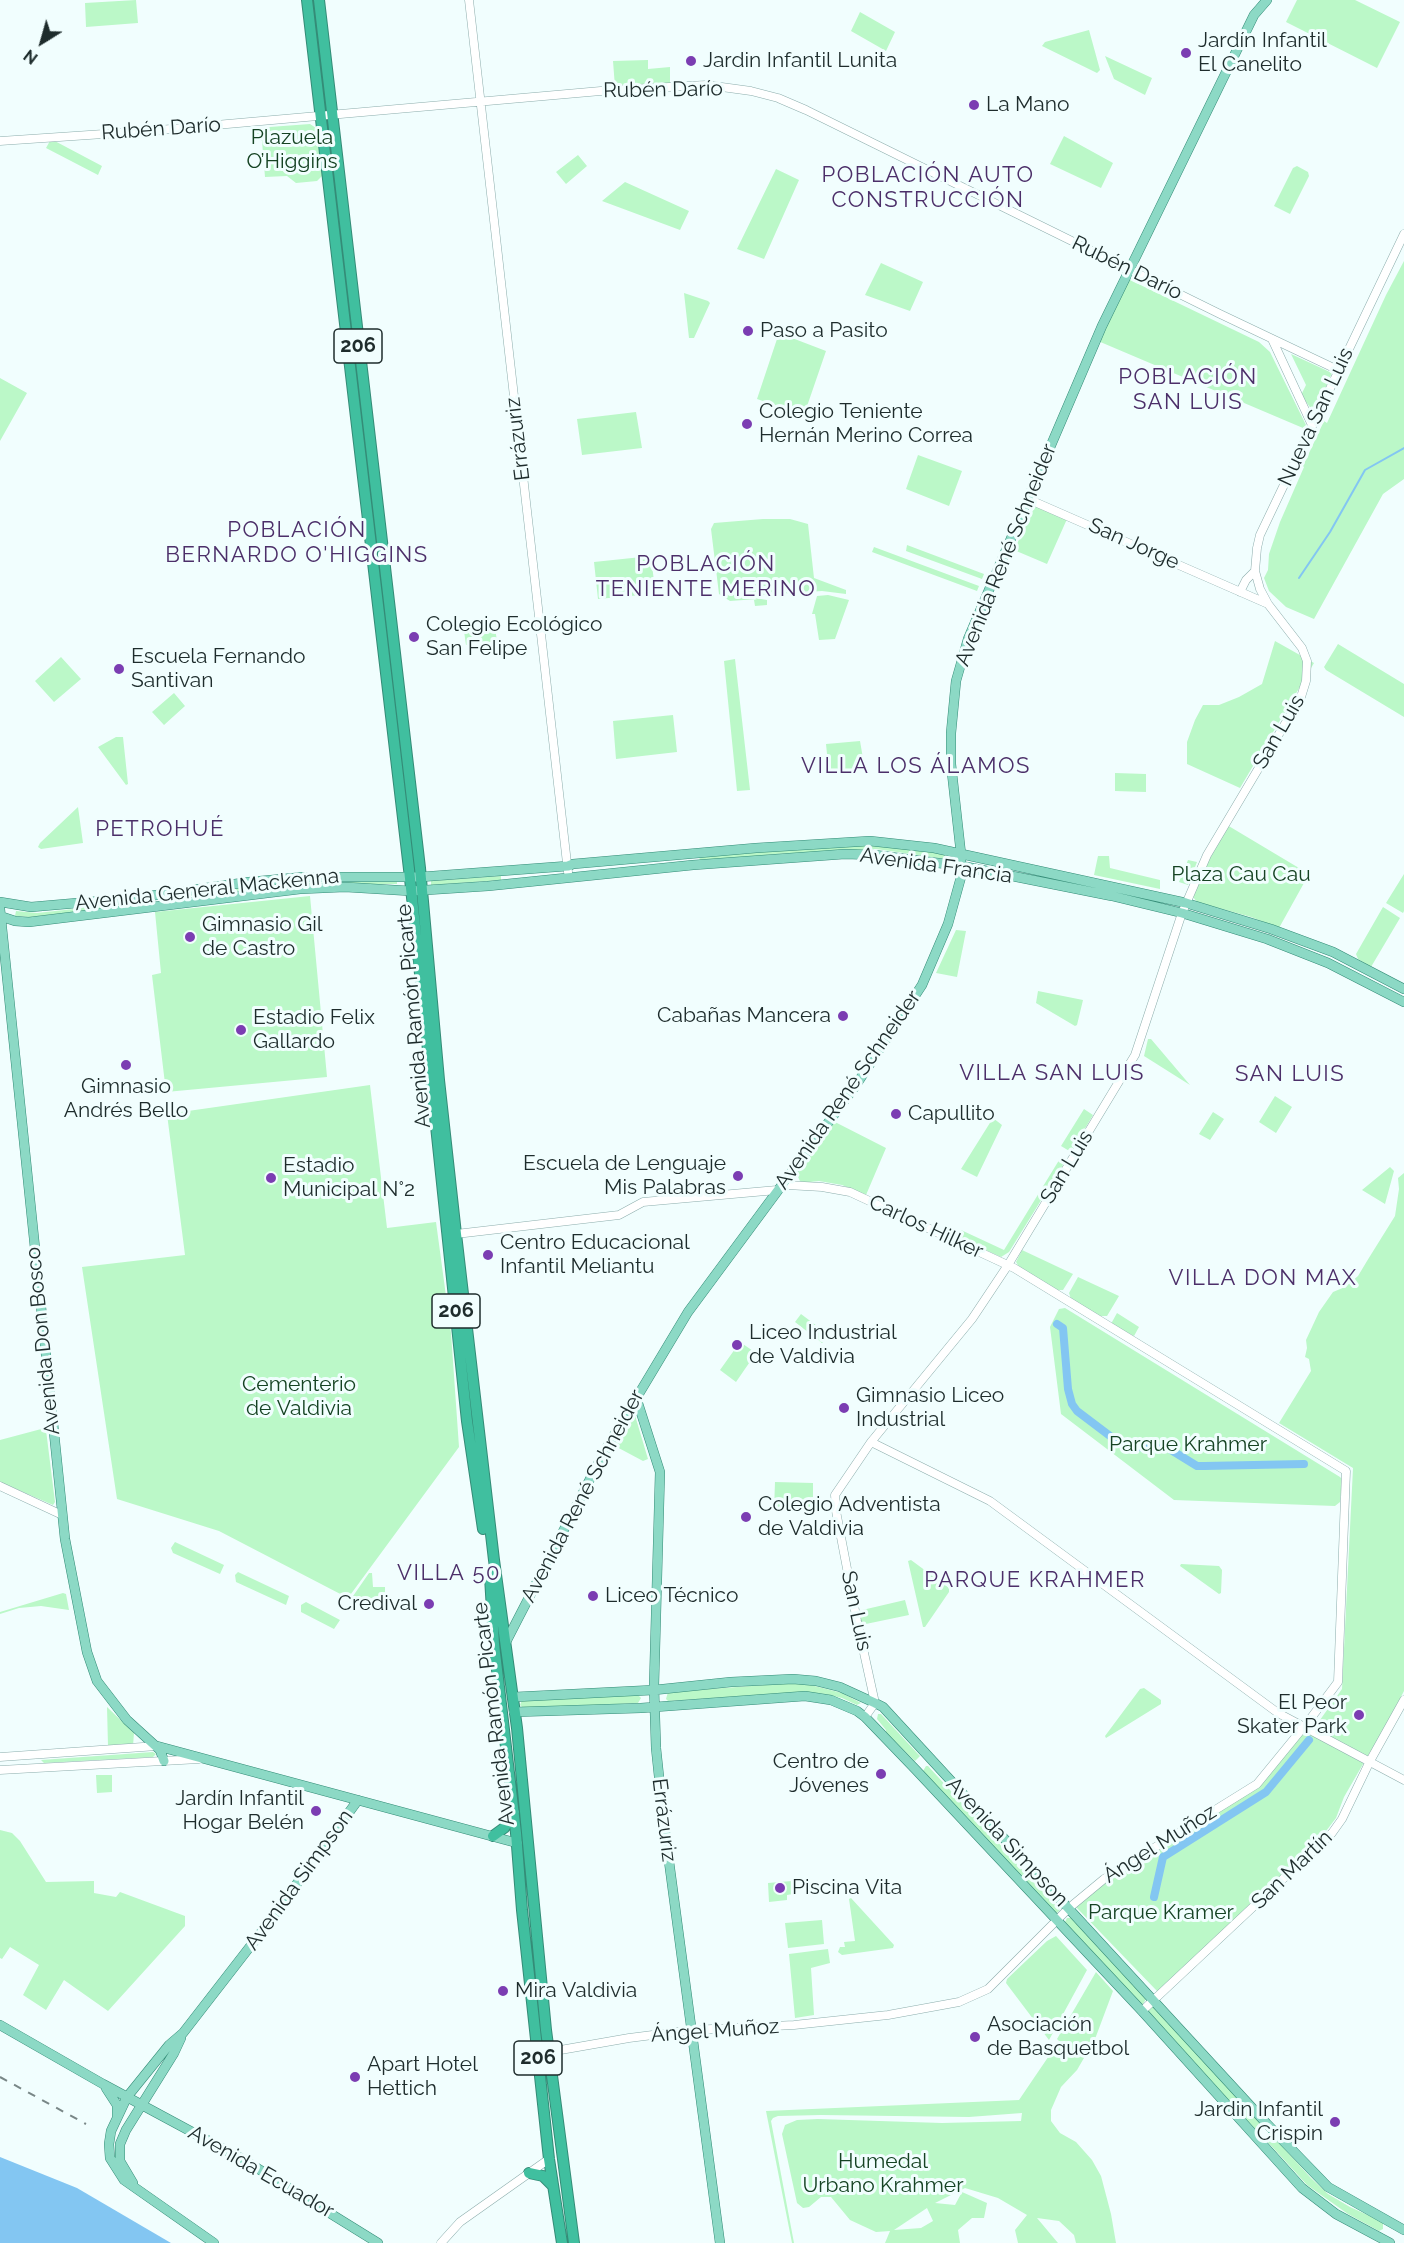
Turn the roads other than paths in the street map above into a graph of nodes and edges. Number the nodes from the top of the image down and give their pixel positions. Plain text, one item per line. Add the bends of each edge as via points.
1 (308, 0) edge
2 (319, 0) edge
3 (469, 0) edge
4 (1267, 0) edge
5 (480, 102) junction
6 (326, 117) junction
7 (0, 141) edge
8 (1404, 234) edge
9 (1128, 269) junction
10 (1272, 339) junction
11 (1338, 370) junction
12 (1312, 424) junction
13 (1028, 499) junction
14 (1255, 571) junction
15 (1240, 592) junction
16 (1269, 604) junction
17 (961, 854) junction
18 (655, 858) junction
19 (568, 866) junction
20 (962, 866) junction
21 (509, 871) junction
22 (625, 871) junction
23 (1054, 874) junction
24 (415, 877) junction
25 (569, 878) junction
26 (503, 884) junction
27 (1052, 885) junction
28 (416, 890) junction
29 (1113, 892) junction
30 (0, 902) edge
31 (1184, 908) junction
32 (0, 909) edge
33 (0, 916) edge
34 (1271, 929) junction
35 (1267, 939) junction
36 (1333, 952) junction
37 (1328, 963) junction
38 (1404, 989) edge
39 (1404, 1002) edge
40 (777, 1190) junction
41 (456, 1234) junction
42 (1008, 1264) junction
43 (636, 1397) junction
44 (871, 1442) junction
45 (1346, 1471) joint
46 (0, 1486) edge
47 (60, 1514) junction
48 (506, 1642) junction
49 (499, 1689) junction
50 (654, 1690) junction
51 (514, 1697) junction
52 (1404, 1700) edge
53 (875, 1703) junction
54 (654, 1707) junction
55 (514, 1712) junction
56 (865, 1717) junction
57 (1304, 1727) junction
58 (158, 1746) junction
59 (0, 1757) edge
60 (202, 1758) junction
61 (164, 1761) junction
62 (1370, 1761) junction
63 (0, 1770) edge
64 (1404, 1780) edge
65 (358, 1800) junction
66 (514, 1812) junction
67 (493, 1836) junction
68 (517, 1843) junction
69 (531, 1870) junction
70 (1069, 1908) junction
71 (1057, 1921) junction
72 (1154, 2000) junction
73 (1142, 2011) junction
74 (0, 2025) edge
75 (692, 2030) junction
76 (183, 2033) junction
77 (549, 2052) junction
78 (103, 2084) junction
79 (128, 2097) junction
80 (141, 2105) junction
81 (117, 2118) junction
82 (560, 2141) junction
83 (549, 2159) junction
84 (529, 2173) junction
85 (553, 2186) junction
86 (146, 2197) junction
87 (1404, 2230) edge
88 (214, 2243) edge
89 (378, 2243) edge
90 (441, 2243) edge
91 (562, 2243) edge
92 (574, 2243) edge
93 (720, 2243) edge
94 (1390, 2243) edge

1 - 6 highway, Avenida Ramón Picarte / 206
2 - 6 highway, Avenida Ramón Picarte / 206
3 - 5 street, Errázuriz
4 - 9 main road, Avenida René Schneider via 1254,15
5 - 6 street, Rubén Darío
5 - 9 street, Rubén Darío via 677,86 762,93 806,110
5 - 19 street, Errázuriz
6 - 7 street, Rubén Darío
6 - 24 highway, Avenida Ramón Picarte / 206
8 - 11 street, Nueva San Luis
9 - 10 street, Rubén Darío
9 - 13 main road, Avenida René Schneider
10 - 11 street, Rubén Darío
10 - 12 street
11 - 12 street, Nueva San Luis
12 - 14 street, Nueva San Luis via 1260,535
13 - 15 street, San Jorge
13 - 17 main road, Avenida René Schneider via 968,639 956,681 951,764
14 - 15 street
14 - 16 street, Nueva San Luis
15 - 16 street, San Jorge
16 - 31 street, San Luis via 1302,648 1307,661 1301,697 1207,855
17 - 18 main road, Avenida Francia via 904,843 859,840
17 - 20 main road, Avenida René Schneider
17 - 23 main road, Avenida Francia
18 - 19 main road, Avenida Francia
18 - 22 main road
19 - 21 main road, Avenida Francia
19 - 25 street, Errázuriz
20 - 22 main road, Avenida Francia via 860,854
20 - 27 main road, Avenida Francia
20 - 40 main road, Avenida René Schneider via 948,924 922,985 861,1078
21 - 24 main road, Avenida Francia
21 - 26 main road
22 - 25 main road, Avenida Francia
23 - 27 main road
23 - 29 main road, Avenida Francia
24 - 28 highway, Avenida Ramón Picarte / 206
24 - 30 main road, Avenida General Mackenna via 304,877 31,907
25 - 26 main road, Avenida Francia
26 - 28 main road, Avenida Francia
27 - 29 main road, Avenida Francia
28 - 33 main road, Avenida General Mackenna via 300,889 30,922
28 - 41 highway, Avenida Ramón Picarte / 206
28 - 49 highway, Avenida Ramón Picarte / 206 via 467,1421 491,1587
29 - 31 main road, Avenida Francia
31 - 34 main road, Avenida Francia
31 - 35 main road, Avenida Francia
31 - 42 street, San Luis via 1135,1055
32 - 33 main road, Avenida Don Bosco
33 - 47 main road, Avenida Don Bosco
34 - 35 main road
34 - 36 main road, Avenida Francia
35 - 37 main road, Avenida Francia
36 - 37 main road
36 - 38 main road, Avenida Francia
37 - 39 main road, Avenida Francia
40 - 41 street, Carlos Hilker via 643,1202 619,1215
40 - 42 street, Carlos Hilker via 787,1185 850,1192
40 - 43 main road, Avenida René Schneider via 688,1312
41 - 48 highway, Avenida Ramón Picarte / 206
42 - 44 street, San Luis via 972,1319
42 - 45 street, Carlos Hilker
43 - 48 main road, Avenida René Schneider
43 - 50 main road, Errázuriz via 660,1472
44 - 53 street, San Luis via 840,1484 834,1500
44 - 57 street via 990,1501 1254,1697
45 - 57 street, Ángel Muñoz via 1338,1682
46 - 47 street
47 - 58 main road, Avenida Don Bosco via 87,1652 97,1681 122,1715
48 - 51 highway, Avenida Ramón Picarte / 206
49 - 55 highway via 506,1706
49 - 66 highway, Avenida Ramón Picarte / 206
50 - 51 main road, Avenida Simpson
50 - 53 main road, Avenida Simpson via 793,1679 840,1687
50 - 54 main road, Errázuriz
51 - 55 highway, Avenida Ramón Picarte / 206
52 - 62 street, San Martín
53 - 56 street
53 - 70 main road, Avenida Simpson
54 - 55 main road, Avenida Simpson
54 - 56 main road, Avenida Simpson via 805,1696 839,1703
54 - 75 main road, Errázuriz via 662,1805
55 - 69 highway, Avenida Ramón Picarte / 206
56 - 71 main road, Avenida Simpson
57 - 62 street
57 - 70 street, Ángel Muñoz via 1257,1784 1121,1867
58 - 59 street
58 - 60 main road, Avenida Don Bosco
58 - 61 main road, Avenida Don Bosco
60 - 61 street
60 - 65 main road, Avenida Don Bosco
61 - 63 street
62 - 64 street
62 - 72 street, San Martín via 1332,1833
65 - 67 main road, Avenida Simpson
65 - 76 main road, Avenida Simpson
66 - 67 highway via 504,1828
66 - 68 highway, Avenida Ramón Picarte / 206
67 - 68 main road, Avenida Simpson
68 - 69 highway
68 - 83 highway, Avenida Ramón Picarte / 206
69 - 77 highway, Avenida Ramón Picarte / 206
70 - 71 street, Ángel Muñoz
70 - 72 main road, Avenida Simpson
71 - 73 main road, Avenida Simpson
71 - 75 street, Ángel Muñoz via 987,1989 959,2002 801,2025
72 - 73 street, San Martín
72 - 87 main road, Avenida Simpson via 1328,2187
73 - 94 main road, Avenida Simpson via 1302,2188 1336,2214
74 - 78 main road
75 - 77 street, Ángel Muñoz
75 - 93 main road, Errázuriz
76 - 79 main road, Avenida Simpson
76 - 80 main road, Avenida Simpson
77 - 82 highway, Avenida Ramón Picarte / 206
78 - 79 main road, Avenida Ecuador
78 - 81 main road via 117,2105
79 - 80 main road, Avenida Ecuador
79 - 81 main road, Avenida Simpson
80 - 86 main road, Avenida Simpson via 122,2137 119,2153 124,2170
80 - 89 main road, Avenida Ecuador via 243,2160
81 - 86 main road, Avenida Simpson via 110,2137 111,2162 124,2181
82 - 83 highway
82 - 92 highway, Avenida Ramón Picarte / 206
83 - 84 street
83 - 85 highway, Avenida Ramón Picarte / 206
84 - 85 highway via 543,2176
84 - 90 street via 460,2222
85 - 91 highway, Avenida Ramón Picarte / 206
86 - 88 main road

